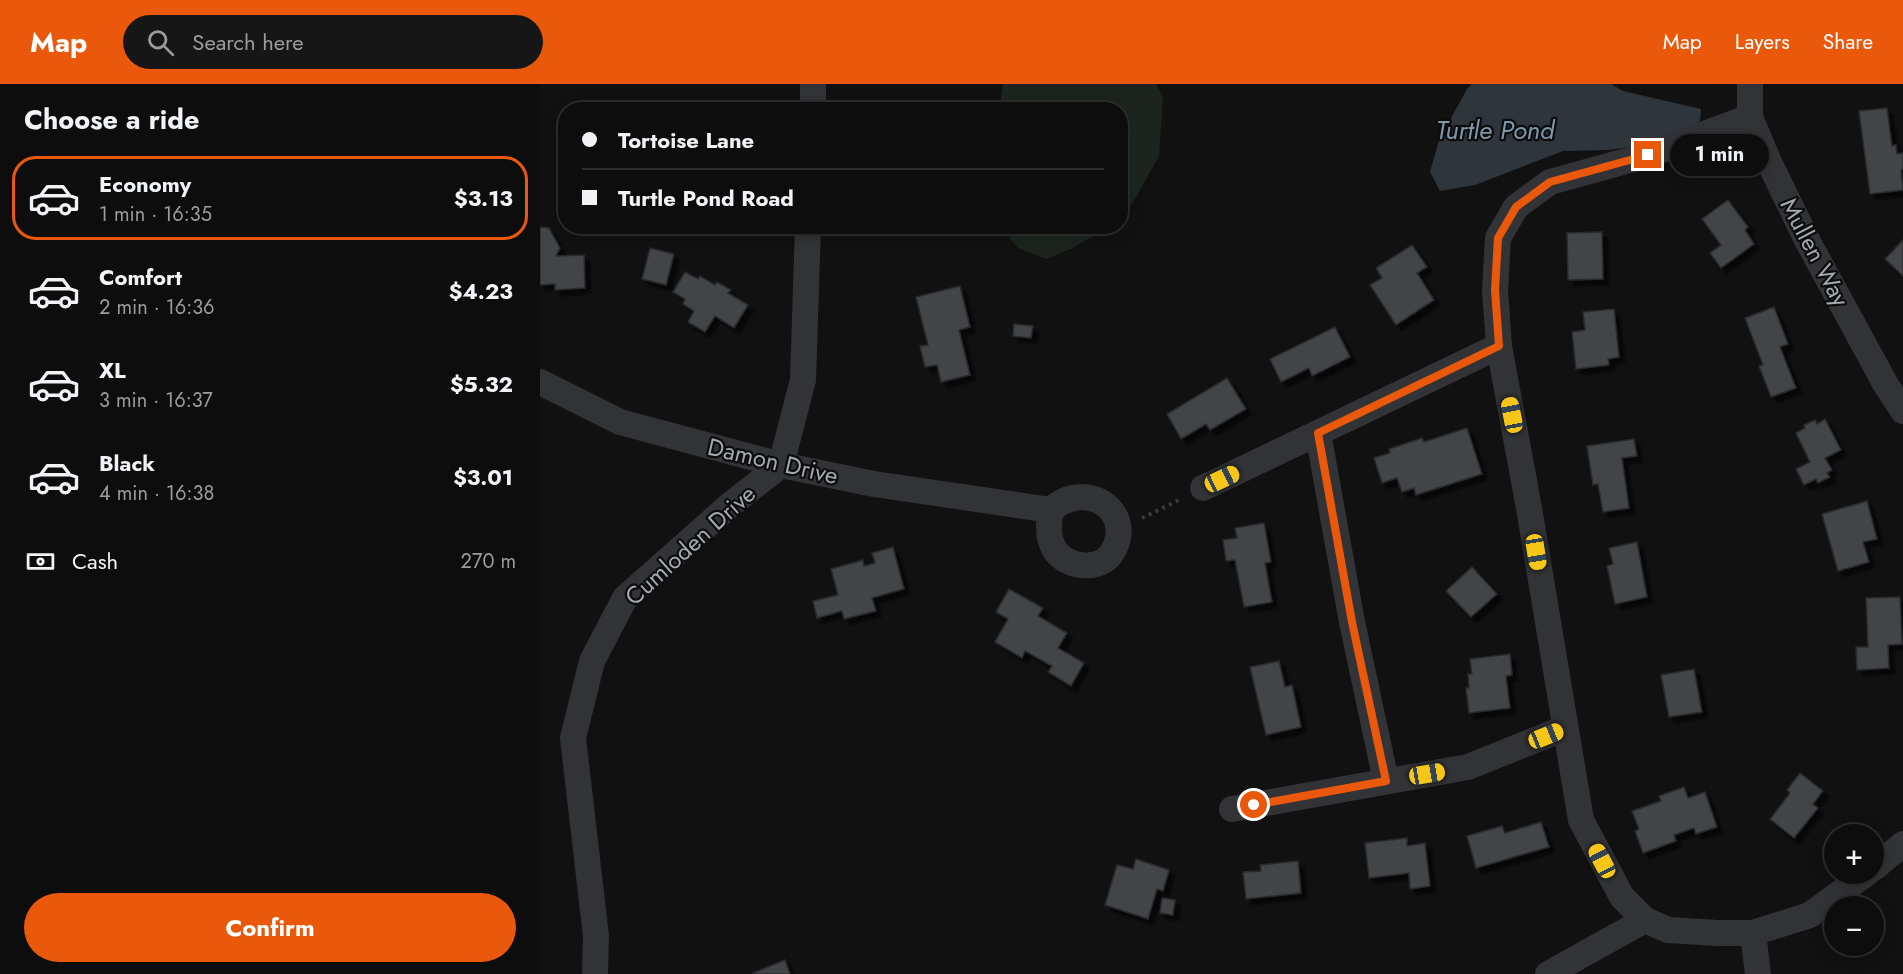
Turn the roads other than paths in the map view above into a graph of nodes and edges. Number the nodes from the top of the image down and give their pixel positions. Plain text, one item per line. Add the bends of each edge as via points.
1 (813, 84) edge
2 (1750, 84) edge
3 (813, 102) edge
4 (1750, 117) junction
5 (808, 234) edge
6 (1499, 346) junction
7 (540, 382) edge
8 (1903, 411) edge
9 (1318, 433) junction
10 (781, 465) junction
11 (1203, 488) road end
12 (1051, 510) junction
13 (1565, 728) junction
14 (1386, 781) junction
15 (1232, 809) dead end
16 (1903, 844) edge
17 (1884, 860) edge
18 (1852, 884) edge
19 (1646, 920) junction
20 (1754, 933) junction
21 (595, 974) edge
22 (1548, 974) edge
23 (1758, 974) edge

1 - 3 street
2 - 4 street, Mullen Way
4 - 6 street via 1648,155 1550,182 1516,207 1498,238 1495,290
4 - 8 street, Mullen Way via 1807,240
5 - 10 street via 803,380
6 - 9 street
6 - 13 street
7 - 10 street, Damon Drive via 620,422
9 - 11 street
9 - 14 street
10 - 12 street, Damon Drive via 874,484
10 - 21 street, Cumloden Drive via 626,598 592,661 573,738 596,936
12 - 12 street via 1048,524 1056,552 1084,566 1098,564 1110,556 1119,529 1107,505 1094,498 1077,498
13 - 14 street via 1468,767
13 - 19 street via 1581,820 1622,897
14 - 15 street
16 - 17 street
18 - 20 street via 1810,915
19 - 20 street via 1668,930
19 - 22 street
20 - 23 street

